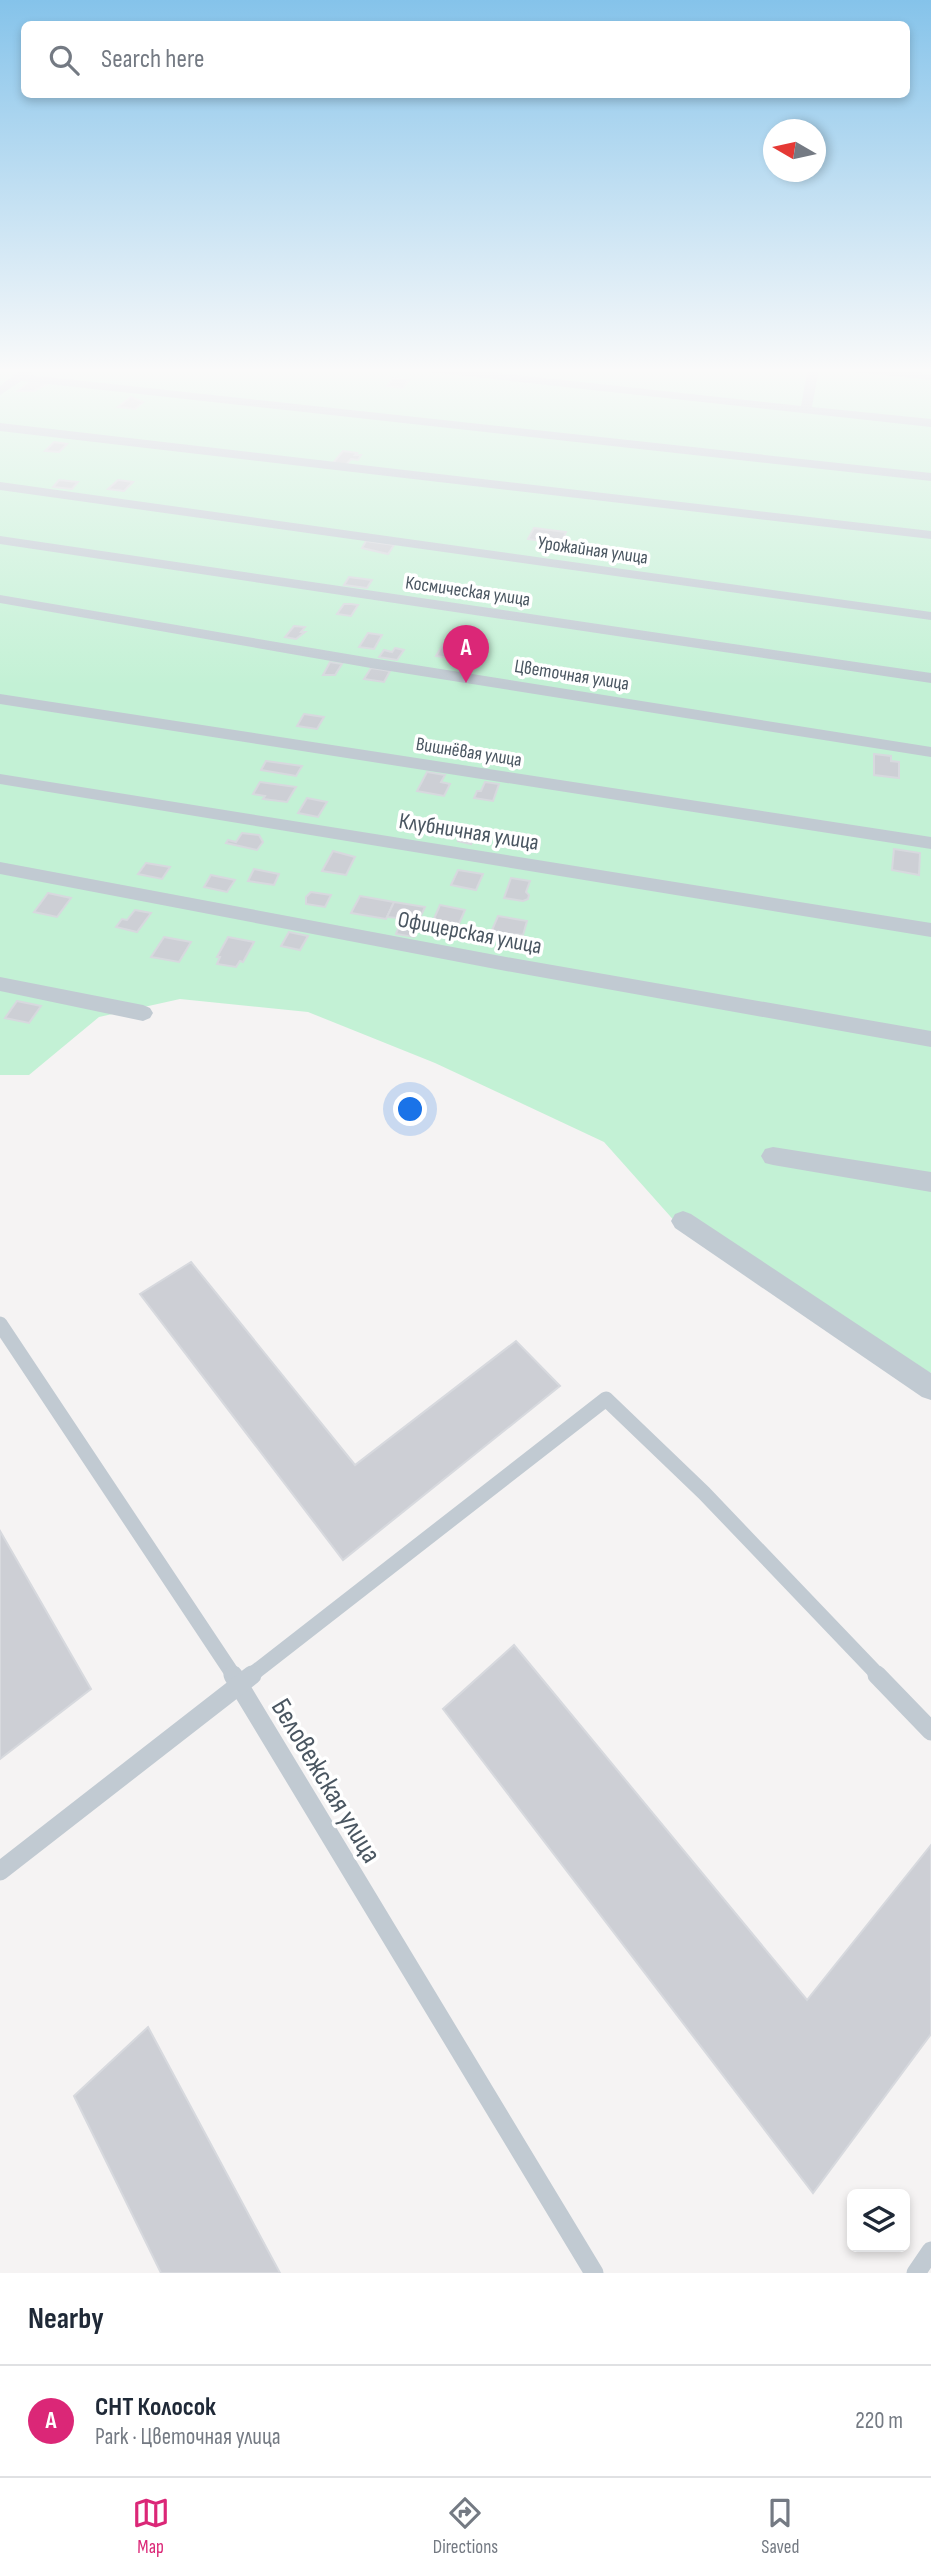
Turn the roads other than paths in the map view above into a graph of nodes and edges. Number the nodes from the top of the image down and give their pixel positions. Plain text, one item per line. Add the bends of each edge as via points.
1 (402, 474) edge
2 (904, 474) edge
3 (931, 477) edge
4 (0, 486) edge
5 (931, 536) edge
6 (0, 540) edge
7 (0, 599) edge
8 (931, 616) edge
9 (931, 678) edge
10 (0, 699) edge
11 (931, 752) edge
12 (0, 779) edge
13 (931, 842) edge
14 (0, 868) edge
15 (931, 930) edge
16 (0, 984) edge
17 (143, 1013) dead end
18 (931, 1039) edge
19 (773, 1156) dead end
20 (931, 1182) edge
21 (683, 1221) dead end
22 (0, 1324) edge
23 (931, 1388) edge
24 (240, 1685) junction
25 (931, 1731) edge
26 (0, 1871) edge
27 (931, 2251) edge
28 (594, 2273) edge
29 (916, 2273) edge

1 - 5 street
2 - 3 street
4 - 8 street, Урожайная улица
6 - 9 street, Космическая улица
7 - 11 street, Цветочная улица
10 - 13 street, Вишнёвая улица
12 - 15 street, Клубничная улица
14 - 18 street, Офицерская улица
16 - 17 street
19 - 20 street
21 - 23 street
22 - 24 lane, Беловежская улица
24 - 25 lane via 606,1399 704,1493
24 - 26 lane
24 - 28 lane, Беловежская улица
27 - 29 lane

